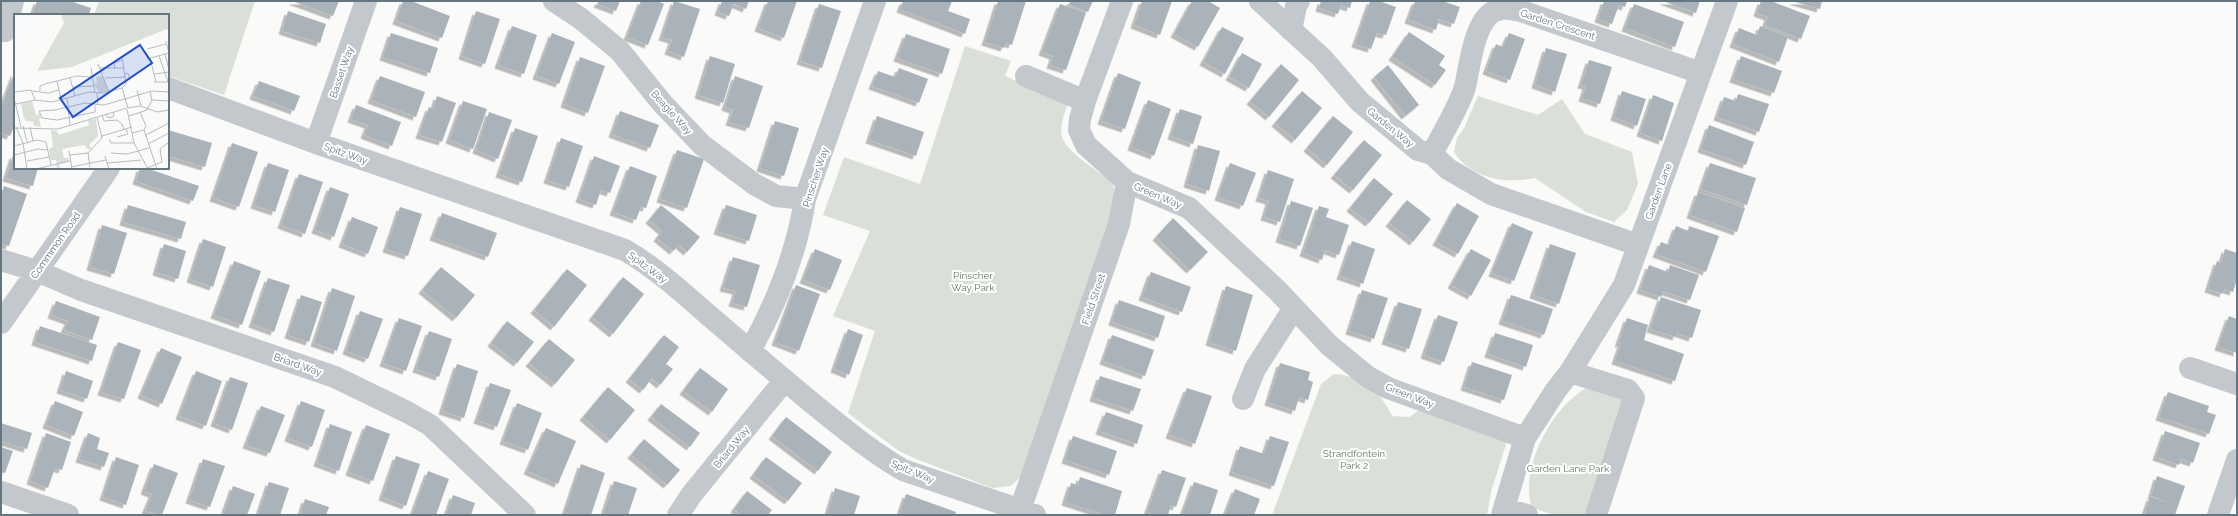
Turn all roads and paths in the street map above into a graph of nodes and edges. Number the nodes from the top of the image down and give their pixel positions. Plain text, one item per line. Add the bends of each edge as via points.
1 (13, 1) edge
2 (366, 1) edge
3 (554, 1) edge
4 (875, 1) edge
5 (1122, 1) edge
6 (1260, 1) edge
7 (1299, 1) edge
8 (1727, 1) edge
9 (1291, 30) junction
10 (7, 32) edge
11 (1702, 73) junction
12 (1026, 76) dead end
13 (169, 88) edge
14 (1085, 101) junction
15 (316, 143) junction
16 (1432, 154) junction
17 (108, 169) edge
18 (1127, 182) junction
19 (805, 199) junction
20 (1638, 245) junction
21 (1, 260) edge
22 (37, 271) junction
23 (1294, 308) junction
24 (1, 323) edge
25 (750, 351) junction
26 (2190, 368) dead end
27 (1570, 372) junction
28 (785, 380) junction
29 (2237, 384) edge
30 (1243, 399) dead end
31 (1525, 438) junction
32 (2237, 460) edge
33 (1, 492) edge
34 (984, 507) edge
35 (1028, 512) edge
36 (1503, 512) edge
37 (68, 515) edge
38 (525, 515) edge
39 (678, 515) edge
40 (1527, 515) edge
41 (1596, 515) edge
42 (2218, 515) edge

1 - 10 street
2 - 15 street, Basset Way
3 - 19 street, Beagle Way via 580,18 620,51 662,103 702,145 754,184 776,196
4 - 19 street, Pinscher Way
5 - 14 street
6 - 9 street, Garden Way
7 - 9 street
8 - 11 street, Garden Lane
9 - 16 street, Garden Way via 1322,58 1360,102 1418,150
11 - 16 street, Garden Crescent via 1521,11 1496,10 1483,24 1472,48 1464,88
11 - 20 street, Garden Lane
12 - 14 street
13 - 15 street, Spitz Way
14 - 18 street via 1080,119 1081,136 1096,156
15 - 25 street, Spitz Way via 625,250 681,291
16 - 20 street, Garden Way via 1448,169 1491,194
17 - 22 street, Commmon Road
18 - 23 street, Green Way via 1189,208
18 - 35 street, Field Street via 1119,224
19 - 25 street, Pinscher Way via 801,226 785,276 767,320
20 - 27 street, Garden Lane via 1624,285
21 - 22 street, Briard Way
22 - 24 street, Commmon Road
22 - 38 street, Briard Way via 81,290 335,377 373,394 430,425
23 - 30 street via 1256,369
23 - 31 street, Green Way via 1329,345 1368,377 1388,388
25 - 28 street, Spitz Way
26 - 29 street
27 - 31 street, Garden Lane
27 - 41 street via 1628,390 1634,398
28 - 34 street, Spitz Way via 887,461
28 - 39 street, Briard Way via 692,494
31 - 36 street, Garden Lane
32 - 42 street
33 - 37 street
34 - 35 street, Spitz Way
36 - 40 street, Garden Lane

